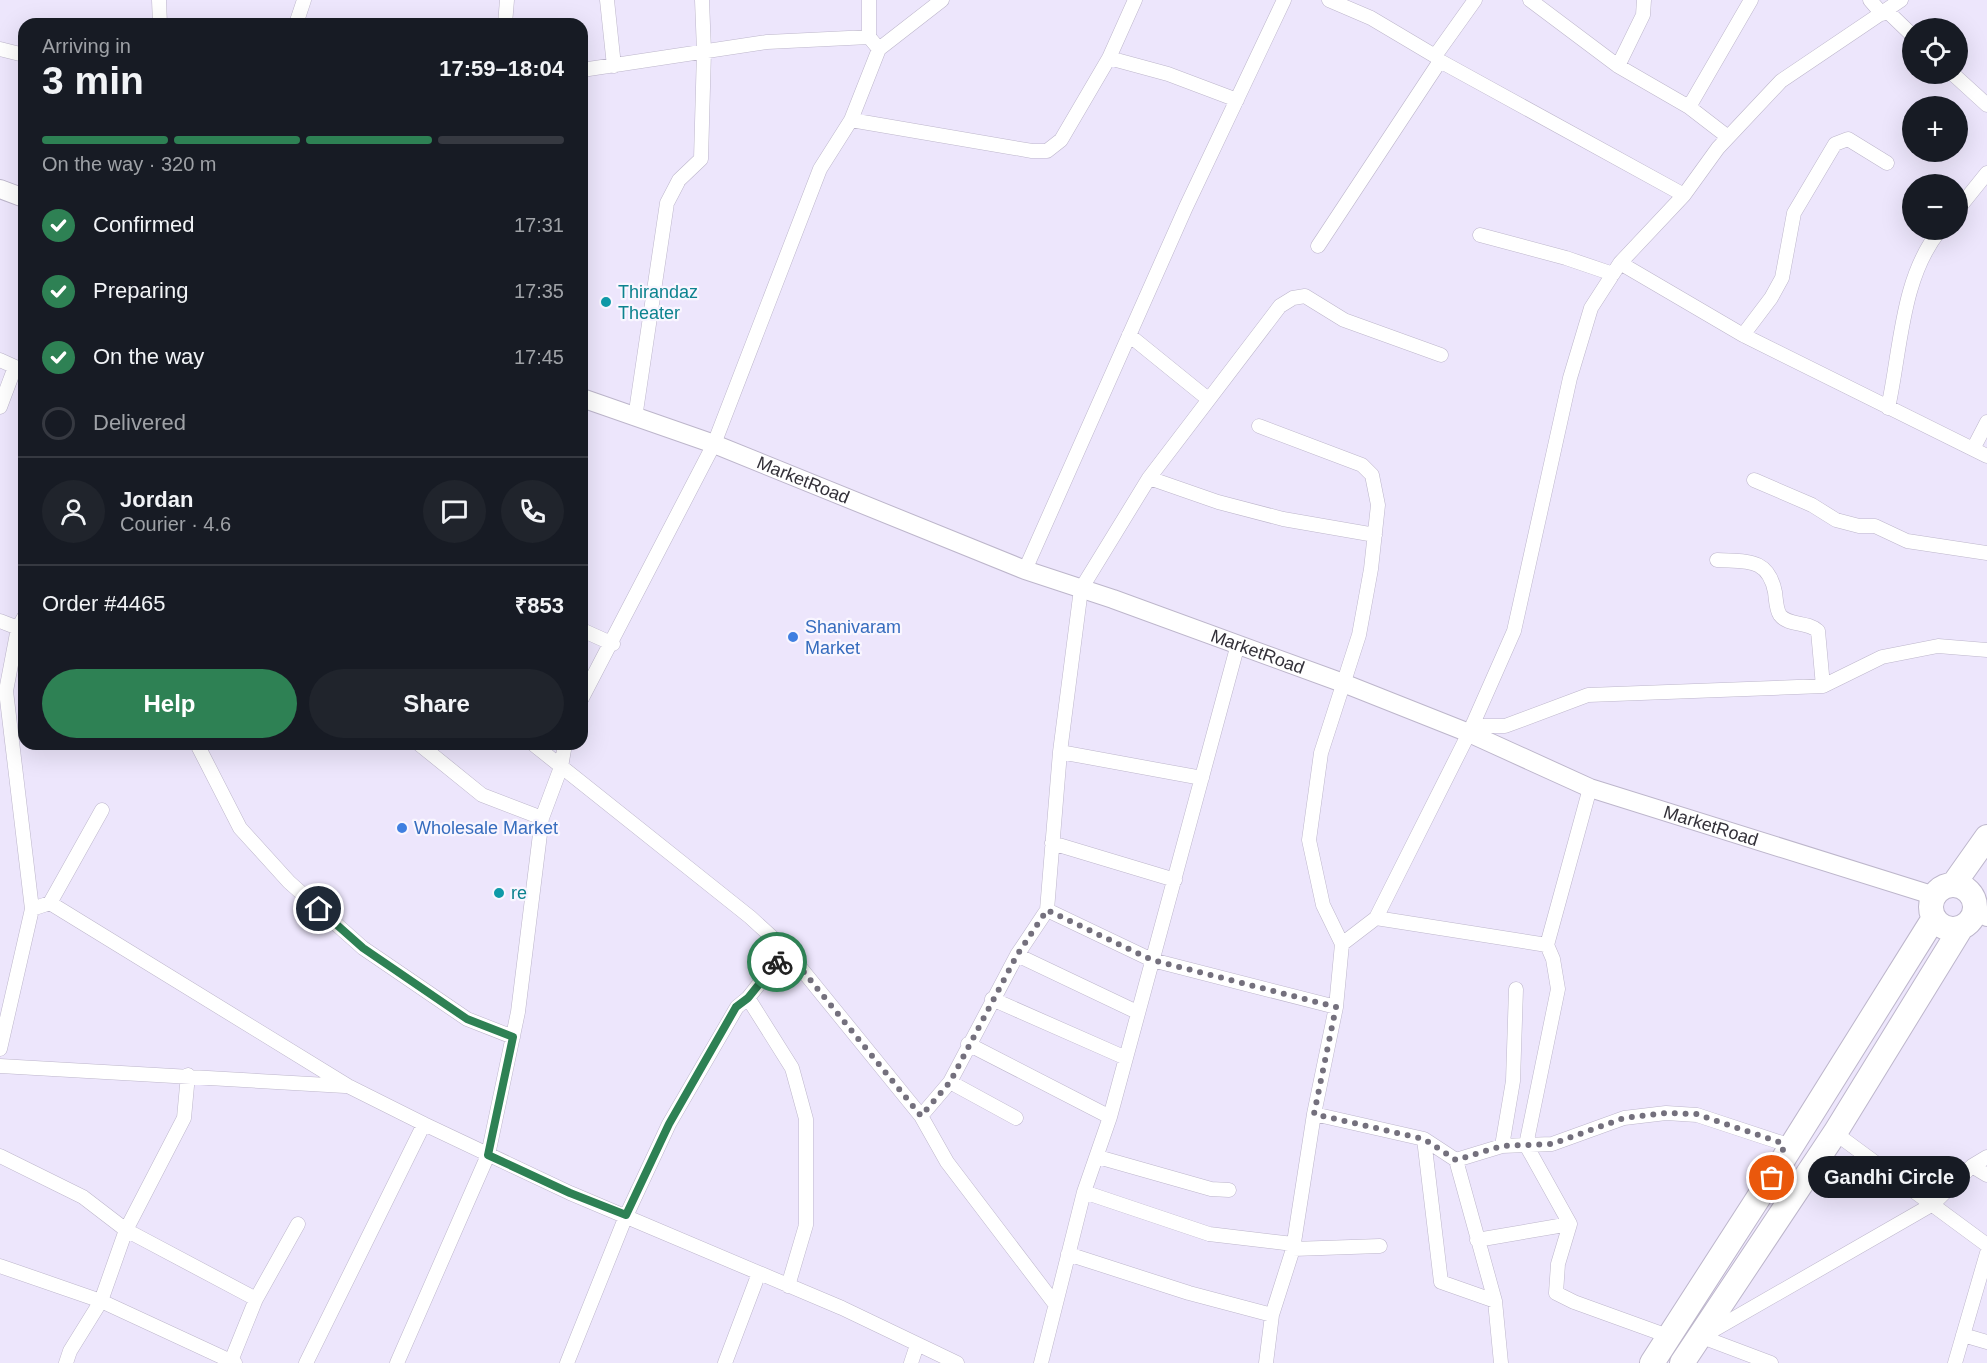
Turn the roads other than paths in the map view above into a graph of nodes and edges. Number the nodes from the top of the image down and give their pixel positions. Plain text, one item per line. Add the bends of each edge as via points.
1 (159, 0) edge
2 (304, 0) edge
3 (507, 0) edge
4 (607, 0) edge
5 (702, 0) edge
6 (869, 0) edge
7 (942, 0) edge
8 (1135, 0) edge
9 (1284, 0) edge
10 (1329, 0) edge
11 (1475, 0) edge
12 (1530, 0) edge
13 (1644, 0) edge
14 (1751, 0) edge
15 (1870, 0) edge
16 (1901, 0) edge
17 (1884, 12) junction
18 (160, 18) edge
19 (298, 18) edge
20 (506, 18) edge
21 (1902, 27) edge
22 (869, 37) junction
23 (0, 49) edge
24 (879, 49) junction
25 (704, 51) junction
26 (18, 54) edge
27 (1108, 58) junction
28 (1437, 58) junction
29 (614, 66) junction
30 (1618, 66) junction
31 (588, 69) edge
32 (1964, 84) edge
33 (1237, 100) junction
34 (1987, 105) edge
35 (1689, 107) junction
36 (851, 120) junction
37 (1728, 137) junction
38 (1887, 164) dead end
39 (1987, 173) edge
40 (1, 192) edge
41 (1684, 195) junction
42 (18, 196) edge
43 (1968, 196) edge
44 (1480, 235) dead end
45 (1932, 240) edge
46 (1318, 246) dead end
47 (1617, 269) junction
48 (1129, 335) junction
49 (1743, 335) junction
50 (1441, 355) dead end
51 (0, 360) edge
52 (18, 368) edge
53 (18, 373) edge
54 (1208, 399) junction
55 (588, 400) edge
56 (0, 407) edge
57 (1888, 408) junction
58 (635, 418) junction
59 (1987, 422) edge
60 (1259, 426) dead end
61 (714, 444) junction
62 (1973, 449) junction
63 (1987, 456) edge
64 (1149, 478) junction
65 (1754, 480) dead end
66 (1375, 535) junction
67 (1987, 553) edge
68 (1717, 560) dead end
69 (1025, 570) junction
70 (1081, 589) junction
71 (0, 621) edge
72 (18, 623) edge
73 (588, 633) edge
74 (18, 635) edge
75 (613, 644) junction
76 (1238, 644) junction
77 (1987, 650) edge
78 (1344, 683) junction
79 (1824, 686) junction
80 (588, 688) edge
81 (3, 697) edge
82 (1471, 729) junction
83 (200, 750) edge
84 (426, 750) edge
85 (540, 750) edge
86 (564, 750) edge
87 (1060, 752) junction
88 (561, 767) junction
89 (1202, 778) junction
90 (1590, 788) junction
91 (102, 810) dead end
92 (543, 818) junction
93 (1987, 837) edge
94 (1052, 843) junction
95 (1175, 880) junction
96 (1941, 900) junction
97 (50, 903) junction
98 (32, 909) junction
99 (1047, 910) junction
100 (1977, 910) edge
101 (1376, 918) junction
102 (1342, 944) junction
103 (1547, 945) junction
104 (786, 950) junction
105 (1017, 955) junction
106 (1152, 960) junction
107 (1516, 989) dead end
108 (748, 998) junction
109 (992, 999) junction
110 (1336, 1007) junction
111 (1137, 1012) junction
112 (513, 1037) junction
113 (968, 1044) junction
114 (0, 1049) edge
115 (1126, 1058) junction
116 (0, 1066) edge
117 (188, 1074) junction
118 (950, 1082) junction
119 (348, 1086) junction
120 (1314, 1114) junction
121 (921, 1116) junction
122 (1110, 1117) junction
123 (1016, 1118) dead end
124 (423, 1124) junction
125 (1835, 1133) junction
126 (1424, 1139) junction
127 (1526, 1145) junction
128 (1502, 1146) junction
129 (488, 1155) junction
130 (0, 1156) edge
131 (1098, 1157) junction
132 (1987, 1157) edge
133 (1784, 1158) junction
134 (1456, 1160) junction
135 (1972, 1166) junction
136 (1987, 1175) edge
137 (1229, 1190) dead end
138 (1084, 1192) junction
139 (1933, 1204) junction
140 (626, 1215) junction
141 (298, 1224) dead end
142 (1570, 1224) junction
143 (126, 1230) junction
144 (1477, 1240) junction
145 (1987, 1245) edge
146 (1293, 1246) junction
147 (1380, 1246) dead end
148 (1987, 1253) edge
149 (1068, 1254) junction
150 (0, 1266) edge
151 (759, 1273) junction
152 (788, 1286) junction
153 (256, 1299) junction
154 (101, 1301) junction
155 (1495, 1301) junction
156 (1055, 1304) junction
157 (1272, 1315) junction
158 (1963, 1335) junction
159 (1668, 1336) junction
160 (1700, 1337) junction
161 (1987, 1342) edge
162 (918, 1345) junction
163 (233, 1362) edge
164 (66, 1363) edge
165 (306, 1363) edge
166 (397, 1363) edge
167 (567, 1363) edge
168 (725, 1363) edge
169 (911, 1363) edge
170 (957, 1363) edge
171 (1041, 1363) edge
172 (1266, 1363) edge
173 (1501, 1363) edge
174 (1652, 1363) edge
175 (1682, 1363) edge
176 (1771, 1363) edge
177 (1955, 1363) edge

1 - 18 street
2 - 19 street
3 - 20 street
4 - 29 street
5 - 25 street
6 - 22 street
7 - 24 street
8 - 27 street
9 - 33 street
10 - 28 street via 1371,18
11 - 28 street
12 - 30 street
13 - 30 street via 1643,15
14 - 35 street
15 - 17 street
16 - 17 street
17 - 21 street
17 - 37 street via 1781,81
22 - 24 street
22 - 25 street via 767,42
23 - 26 street
24 - 36 street
25 - 29 street
25 - 58 street via 701,159 679,180 668,203
27 - 33 street via 1168,74
27 - 36 street via 1061,140 1047,151 1032,152
28 - 41 street
28 - 46 street
29 - 31 street
30 - 35 street
32 - 34 street
33 - 48 street
35 - 37 street
36 - 61 street via 820,169
37 - 41 street
38 - 49 street via 1848,139 1835,144 1794,213 1782,278
39 - 43 street
40 - 42 street
41 - 47 street
44 - 47 street
45 - 57 street via 1908,297
47 - 49 street
47 - 82 street via 1591,308 1570,378 1514,630
48 - 54 street
48 - 69 street
49 - 57 street
50 - 54 street via 1344,321 1305,296 1293,298 1280,306
51 - 52 street
53 - 56 street
54 - 64 street
55 - 58 street, MarketRoad
57 - 62 street
58 - 61 street, MarketRoad
59 - 62 street
60 - 66 street via 1362,465 1372,475 1376,488
61 - 69 street, MarketRoad
61 - 75 street
62 - 63 street
64 - 66 street via 1283,519
64 - 70 street
65 - 67 street via 1836,520 1875,526 1907,540
66 - 78 street via 1359,635
68 - 79 street via 1763,566 1773,583 1782,617 1818,630
69 - 70 street, MarketRoad
70 - 76 street, MarketRoad
70 - 87 street
71 - 72 street
73 - 75 street
74 - 81 street
75 - 80 street
76 - 78 street, MarketRoad
76 - 89 street
77 - 79 street via 1938,646 1882,657
78 - 82 street, MarketRoad
78 - 102 street via 1321,753 1309,840 1323,905
79 - 82 street via 1588,695 1505,726
81 - 98 street
82 - 90 street, MarketRoad
82 - 101 street
83 - 112 street via 240,828 289,882 363,948 467,1019
84 - 92 street via 482,795
85 - 88 street
86 - 88 street
87 - 89 street
87 - 94 street
88 - 92 street
88 - 104 street
89 - 95 street
90 - 96 street, MarketRoad
90 - 103 street
91 - 97 street
92 - 112 street
93 - 96 highway
94 - 95 street
94 - 99 street
95 - 106 street
96 - 100 highway via 1967,891
96 - 100 highway via 1946,928
96 - 133 highway
97 - 98 street
97 - 119 street
98 - 114 street
99 - 105 street
99 - 106 street
100 - 125 highway
101 - 102 street
101 - 103 street
102 - 110 street
103 - 127 street via 1558,989
104 - 108 street
104 - 121 street
105 - 109 street
105 - 111 street
106 - 110 street
106 - 111 street
107 - 128 street via 1513,1081
108 - 140 street via 736,1007 669,1124
108 - 152 street via 792,1068 806,1119 806,1225
109 - 113 street
109 - 115 street
110 - 120 street
111 - 115 street
112 - 129 street
113 - 118 street
113 - 122 street
115 - 122 street
116 - 117 street
117 - 119 street
117 - 143 street via 184,1118
118 - 121 street
118 - 123 street
119 - 124 street
120 - 126 street
120 - 146 street
121 - 156 street via 947,1162
122 - 131 street
124 - 129 street
124 - 165 street
125 - 139 street
125 - 160 highway
126 - 134 street
126 - 155 street via 1441,1282
127 - 128 street
127 - 133 street via 1552,1144 1624,1118 1696,1114 1782,1143
127 - 142 street
128 - 134 street
129 - 140 street
129 - 166 street
130 - 143 street via 83,1197
131 - 137 street via 1211,1189
131 - 138 street
132 - 135 street
133 - 159 highway
134 - 144 street
135 - 136 street
135 - 139 street
138 - 146 street via 1209,1234
138 - 149 street
139 - 145 street
139 - 160 street
140 - 151 street
140 - 167 street
141 - 153 street
142 - 144 street
142 - 159 street via 1558,1264 1556,1293
143 - 153 street
143 - 154 street
144 - 155 street
146 - 147 street
146 - 157 street
148 - 158 street
149 - 156 street
149 - 157 street
150 - 154 street
151 - 152 street
151 - 168 street
152 - 162 street
153 - 163 street
154 - 163 street
154 - 164 street
155 - 173 street
156 - 171 street
157 - 172 street
158 - 161 street
158 - 177 street
159 - 174 highway
160 - 175 highway
160 - 176 street
162 - 169 street
162 - 170 street

